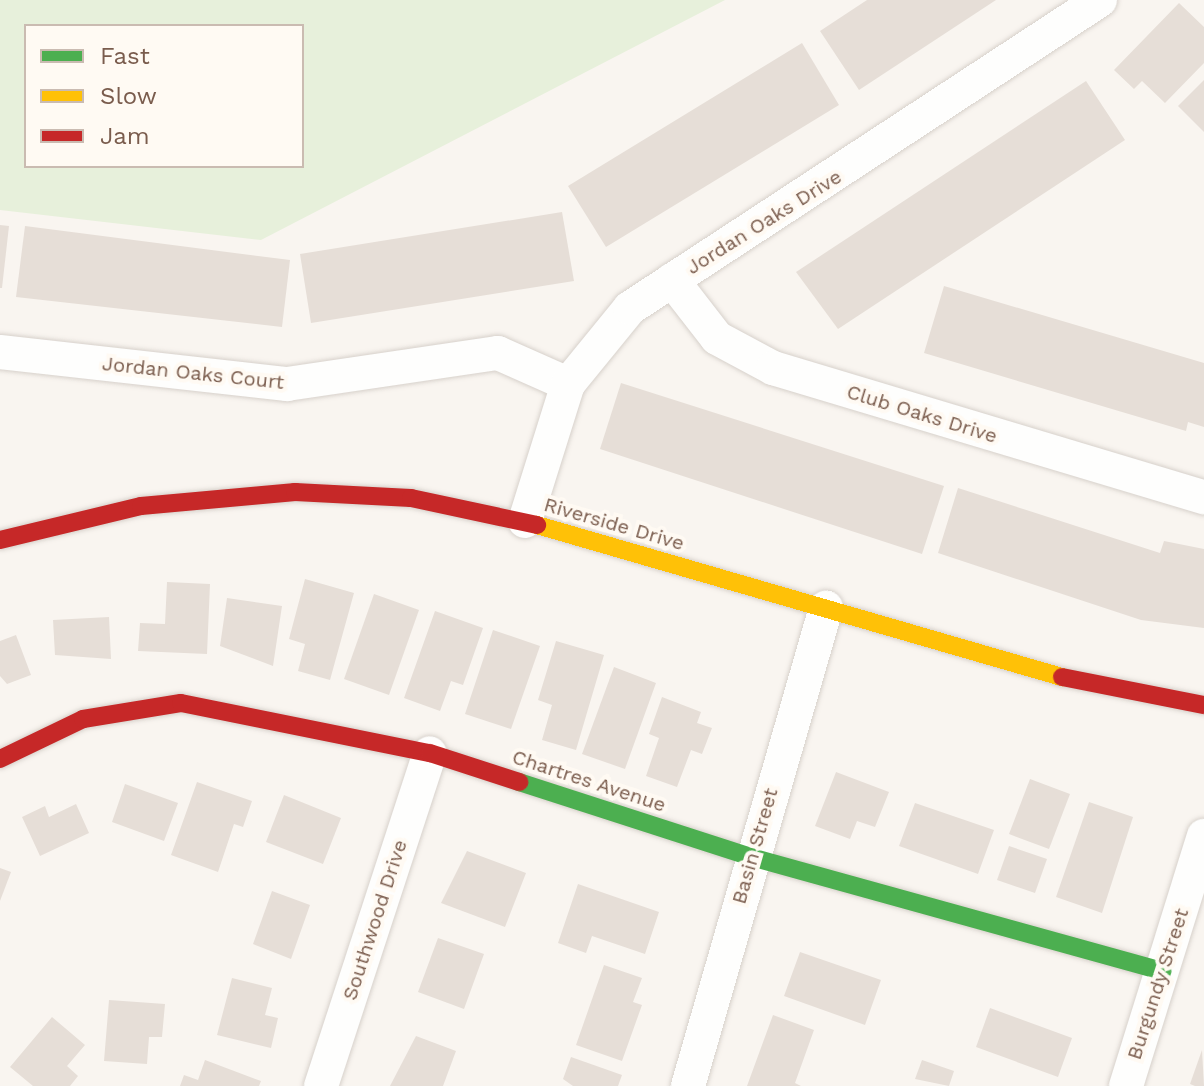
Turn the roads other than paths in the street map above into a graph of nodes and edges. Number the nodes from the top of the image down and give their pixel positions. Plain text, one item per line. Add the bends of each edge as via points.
1 (1100, 0) edge
2 (672, 280) junction
3 (0, 352) edge
4 (568, 384) junction
5 (1204, 497) edge
6 (525, 521) junction
7 (0, 540) edge
8 (826, 608) junction
9 (1204, 705) edge
10 (430, 753) junction
11 (0, 759) edge
12 (1204, 836) edge
13 (751, 857) junction
14 (1163, 971) junction
15 (321, 1086) edge
16 (688, 1086) edge
17 (1126, 1086) edge

1 - 2 street, Jordan Oaks Drive
2 - 4 street, Jordan Oaks Drive via 630,308
2 - 5 street, Club Oaks Drive via 717,338 773,368
3 - 4 street, Jordan Oaks Court via 287,384 498,353
4 - 6 street, Jordan Oaks Drive
6 - 7 street, Riverside Drive via 411,498 295,492 141,506
6 - 8 street, Riverside Drive
8 - 9 street, Riverside Drive via 1102,689
8 - 13 street, Basin Street
10 - 11 street, Chartres Avenue via 181,703 83,719
10 - 13 street, Chartres Avenue
10 - 15 street, Southwood Drive
12 - 14 street, Burgundy Street
13 - 14 street, Chartres Avenue
13 - 16 street, Basin Street
14 - 17 street, Burgundy Street

